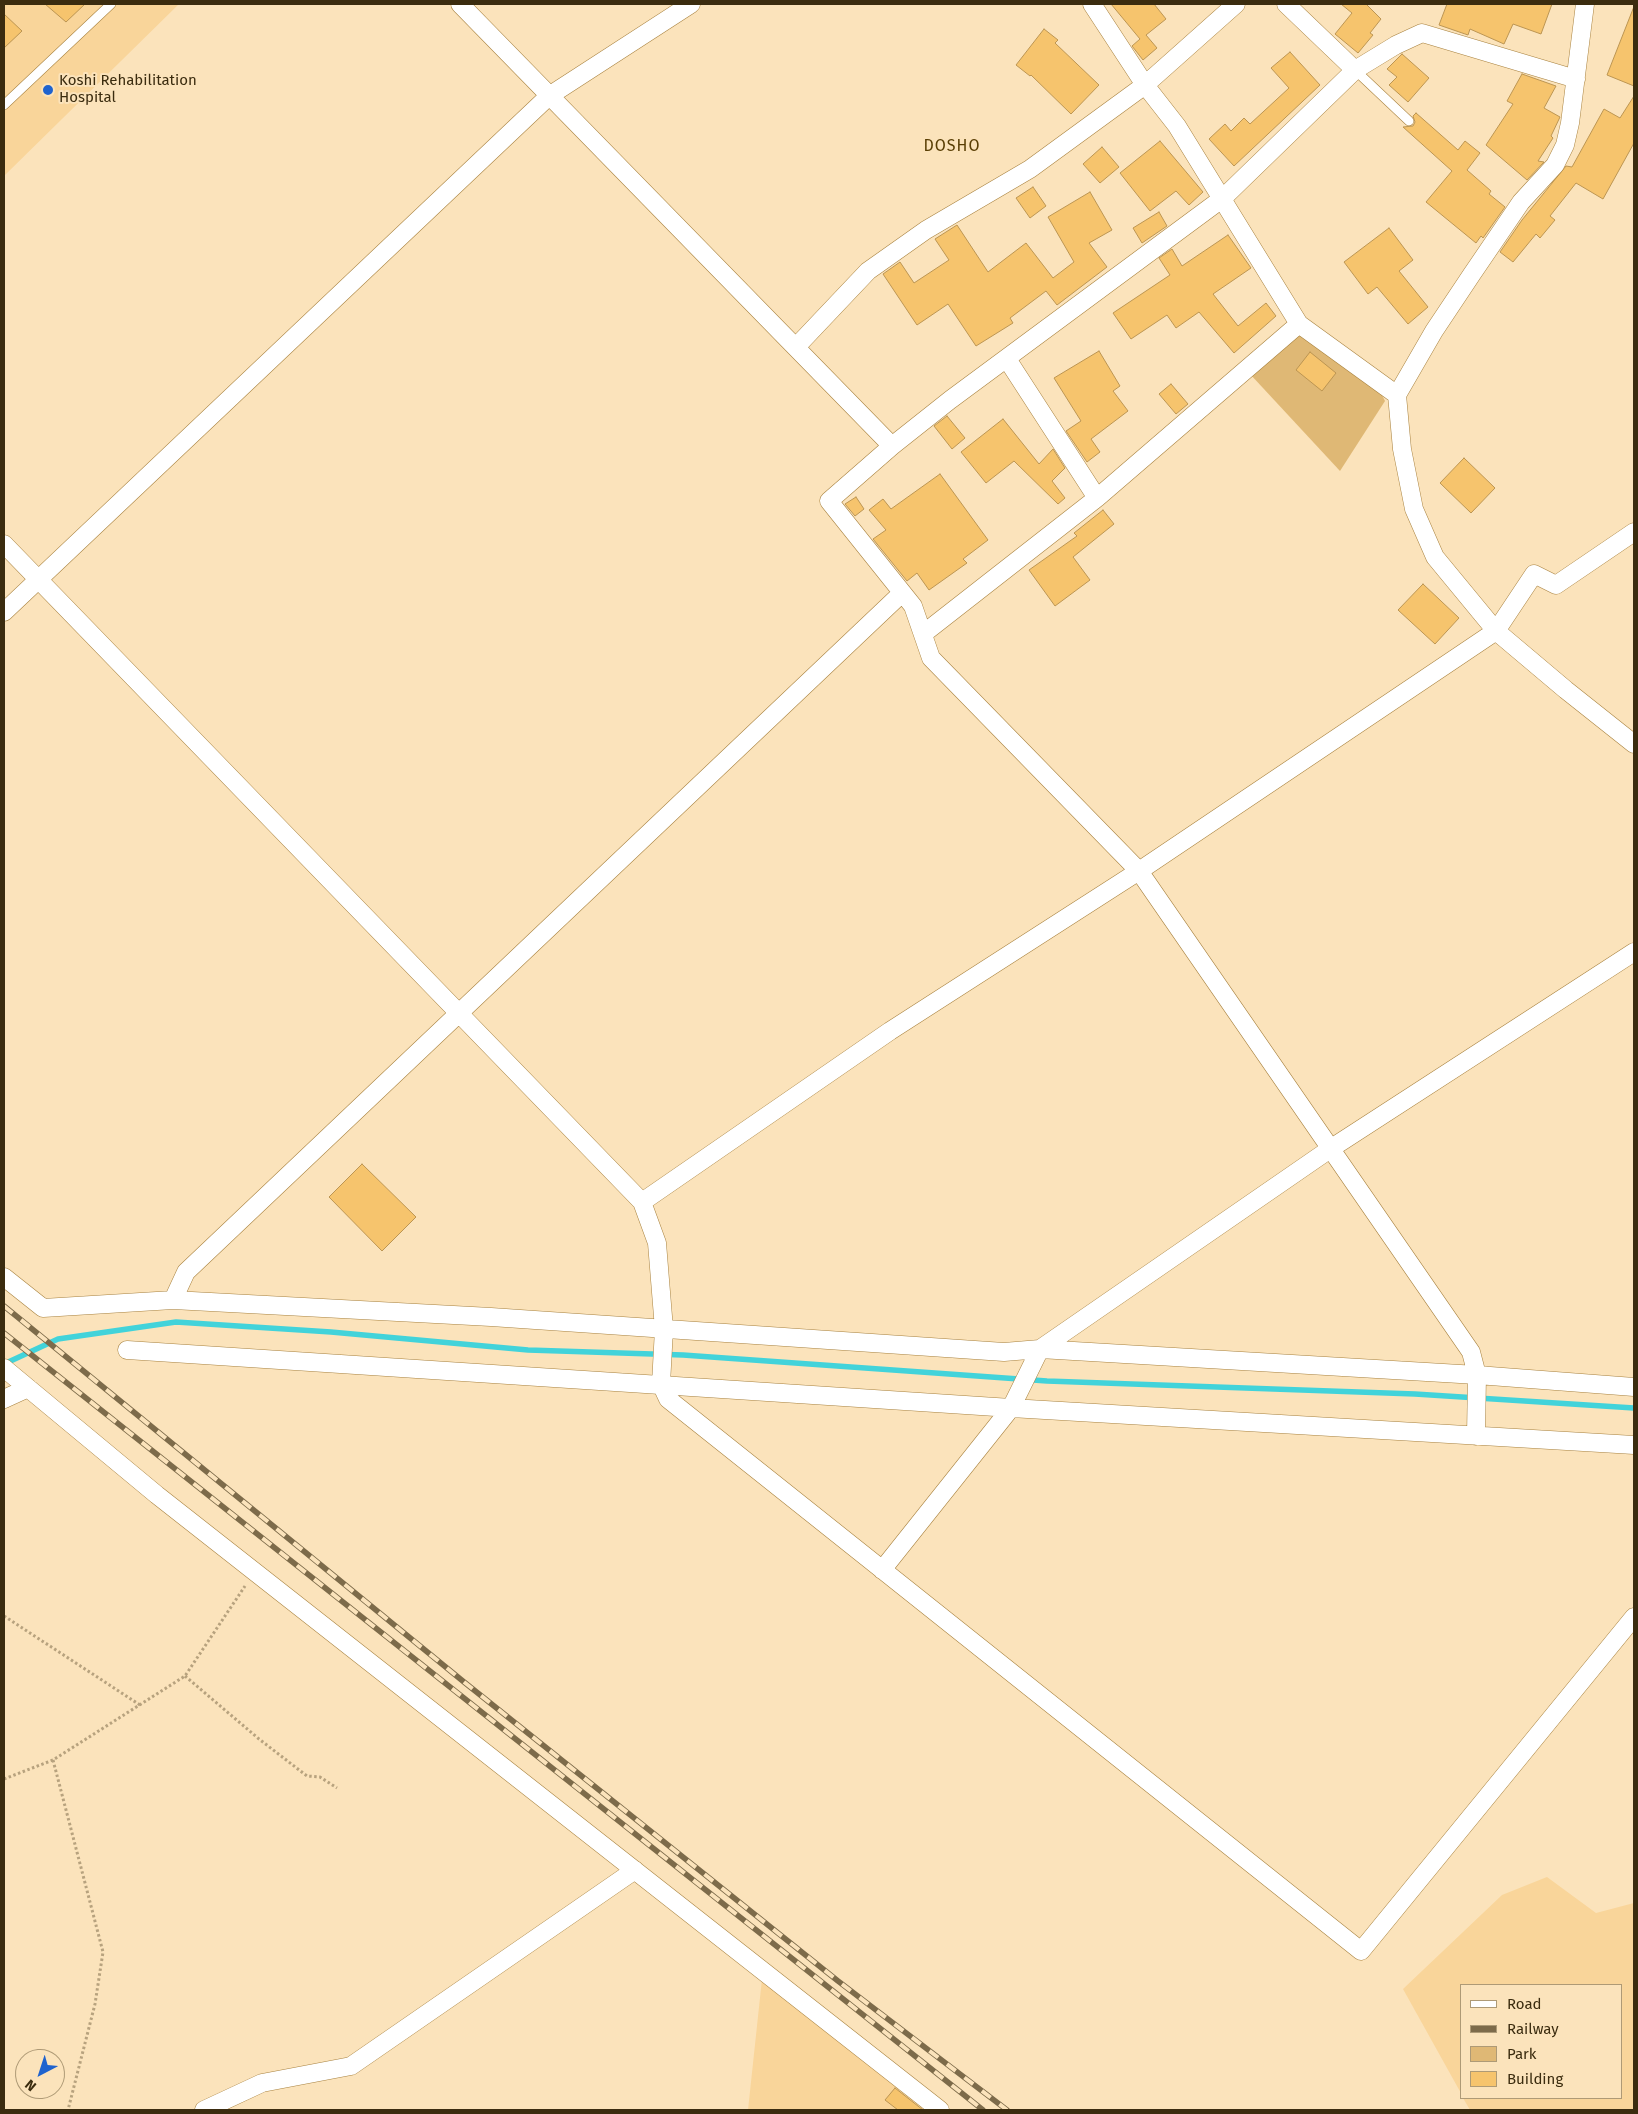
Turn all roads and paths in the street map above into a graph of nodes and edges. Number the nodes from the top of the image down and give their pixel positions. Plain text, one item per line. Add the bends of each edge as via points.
1 (111, 4) edge
2 (460, 4) edge
3 (690, 4) edge
4 (1092, 4) edge
5 (1236, 4) edge
6 (1286, 4) edge
7 (1585, 4) edge
8 (1355, 70) junction
9 (1576, 79) junction
10 (1145, 85) junction
11 (550, 96) junction
12 (4, 105) edge
13 (1409, 121) dead end
14 (1222, 198) junction
15 (1298, 324) junction
16 (796, 347) junction
17 (1007, 359) junction
18 (1397, 395) junction
19 (892, 446) junction
20 (1097, 498) junction
21 (1634, 532) edge
22 (4, 544) edge
23 (38, 578) junction
24 (902, 593) junction
25 (4, 612) edge
26 (1496, 631) junction
27 (923, 634) junction
28 (1634, 744) edge
29 (1139, 871) junction
30 (1634, 952) edge
31 (458, 1014) junction
32 (1330, 1149) junction
33 (642, 1202) junction
34 (4, 1277) edge
35 (174, 1300) junction
36 (664, 1328) junction
37 (1040, 1349) junction
38 (127, 1350) dead end
39 (4, 1368) edge
40 (1477, 1375) junction
41 (661, 1384) junction
42 (1634, 1387) edge
43 (28, 1388) junction
44 (4, 1399) edge
45 (1011, 1408) junction
46 (1476, 1436) junction
47 (1634, 1445) edge
48 (882, 1570) junction
49 (254, 1572) junction
50 (4, 1616) edge
51 (1634, 1616) edge
52 (185, 1676) junction
53 (140, 1705) junction
54 (53, 1760) junction
55 (4, 1779) edge
56 (338, 1788) dead end
57 (634, 1870) junction
58 (68, 2110) edge
59 (204, 2110) edge
60 (940, 2110) edge

1 - 12 lane
2 - 11 street
3 - 11 street
4 - 10 street
5 - 10 street
6 - 8 street
7 - 9 street
8 - 9 street via 1422,33
8 - 13 lane
8 - 14 street
9 - 18 street via 1565,145 1555,165 1521,202 1429,339
10 - 14 street via 1177,126
10 - 16 street via 1030,169 926,230 868,271
11 - 16 street
11 - 23 street
14 - 15 street
14 - 17 street
15 - 18 street
15 - 20 street
16 - 19 street
17 - 19 street
17 - 20 street
18 - 26 street via 1402,449 1414,509 1435,557
19 - 24 street via 829,501
20 - 27 street
21 - 26 street via 1556,585 1534,574
22 - 23 street
23 - 25 street
23 - 31 street
24 - 27 street via 913,606
24 - 31 street
26 - 28 street
26 - 29 street
27 - 29 street via 931,658
29 - 32 street
29 - 33 street via 890,1031
30 - 32 street
31 - 33 street
31 - 35 street via 186,1272
32 - 37 street
32 - 40 street via 1471,1352
33 - 36 street via 657,1243
34 - 35 street via 43,1308
35 - 36 street
36 - 37 street via 1004,1352
36 - 41 street
37 - 40 street
37 - 45 street
38 - 41 street
39 - 43 street
40 - 42 street
40 - 46 street
41 - 45 street
41 - 48 street via 668,1399
43 - 44 street
43 - 49 street
45 - 46 street
45 - 48 street
46 - 47 street
48 - 51 street via 1361,1951
49 - 52 path
49 - 57 street
50 - 53 path
52 - 53 path
52 - 56 path via 307,1776 320,1777
53 - 54 path
54 - 55 path
54 - 58 path via 103,1952 95,2004
57 - 59 street via 351,2066 262,2082
57 - 60 street

